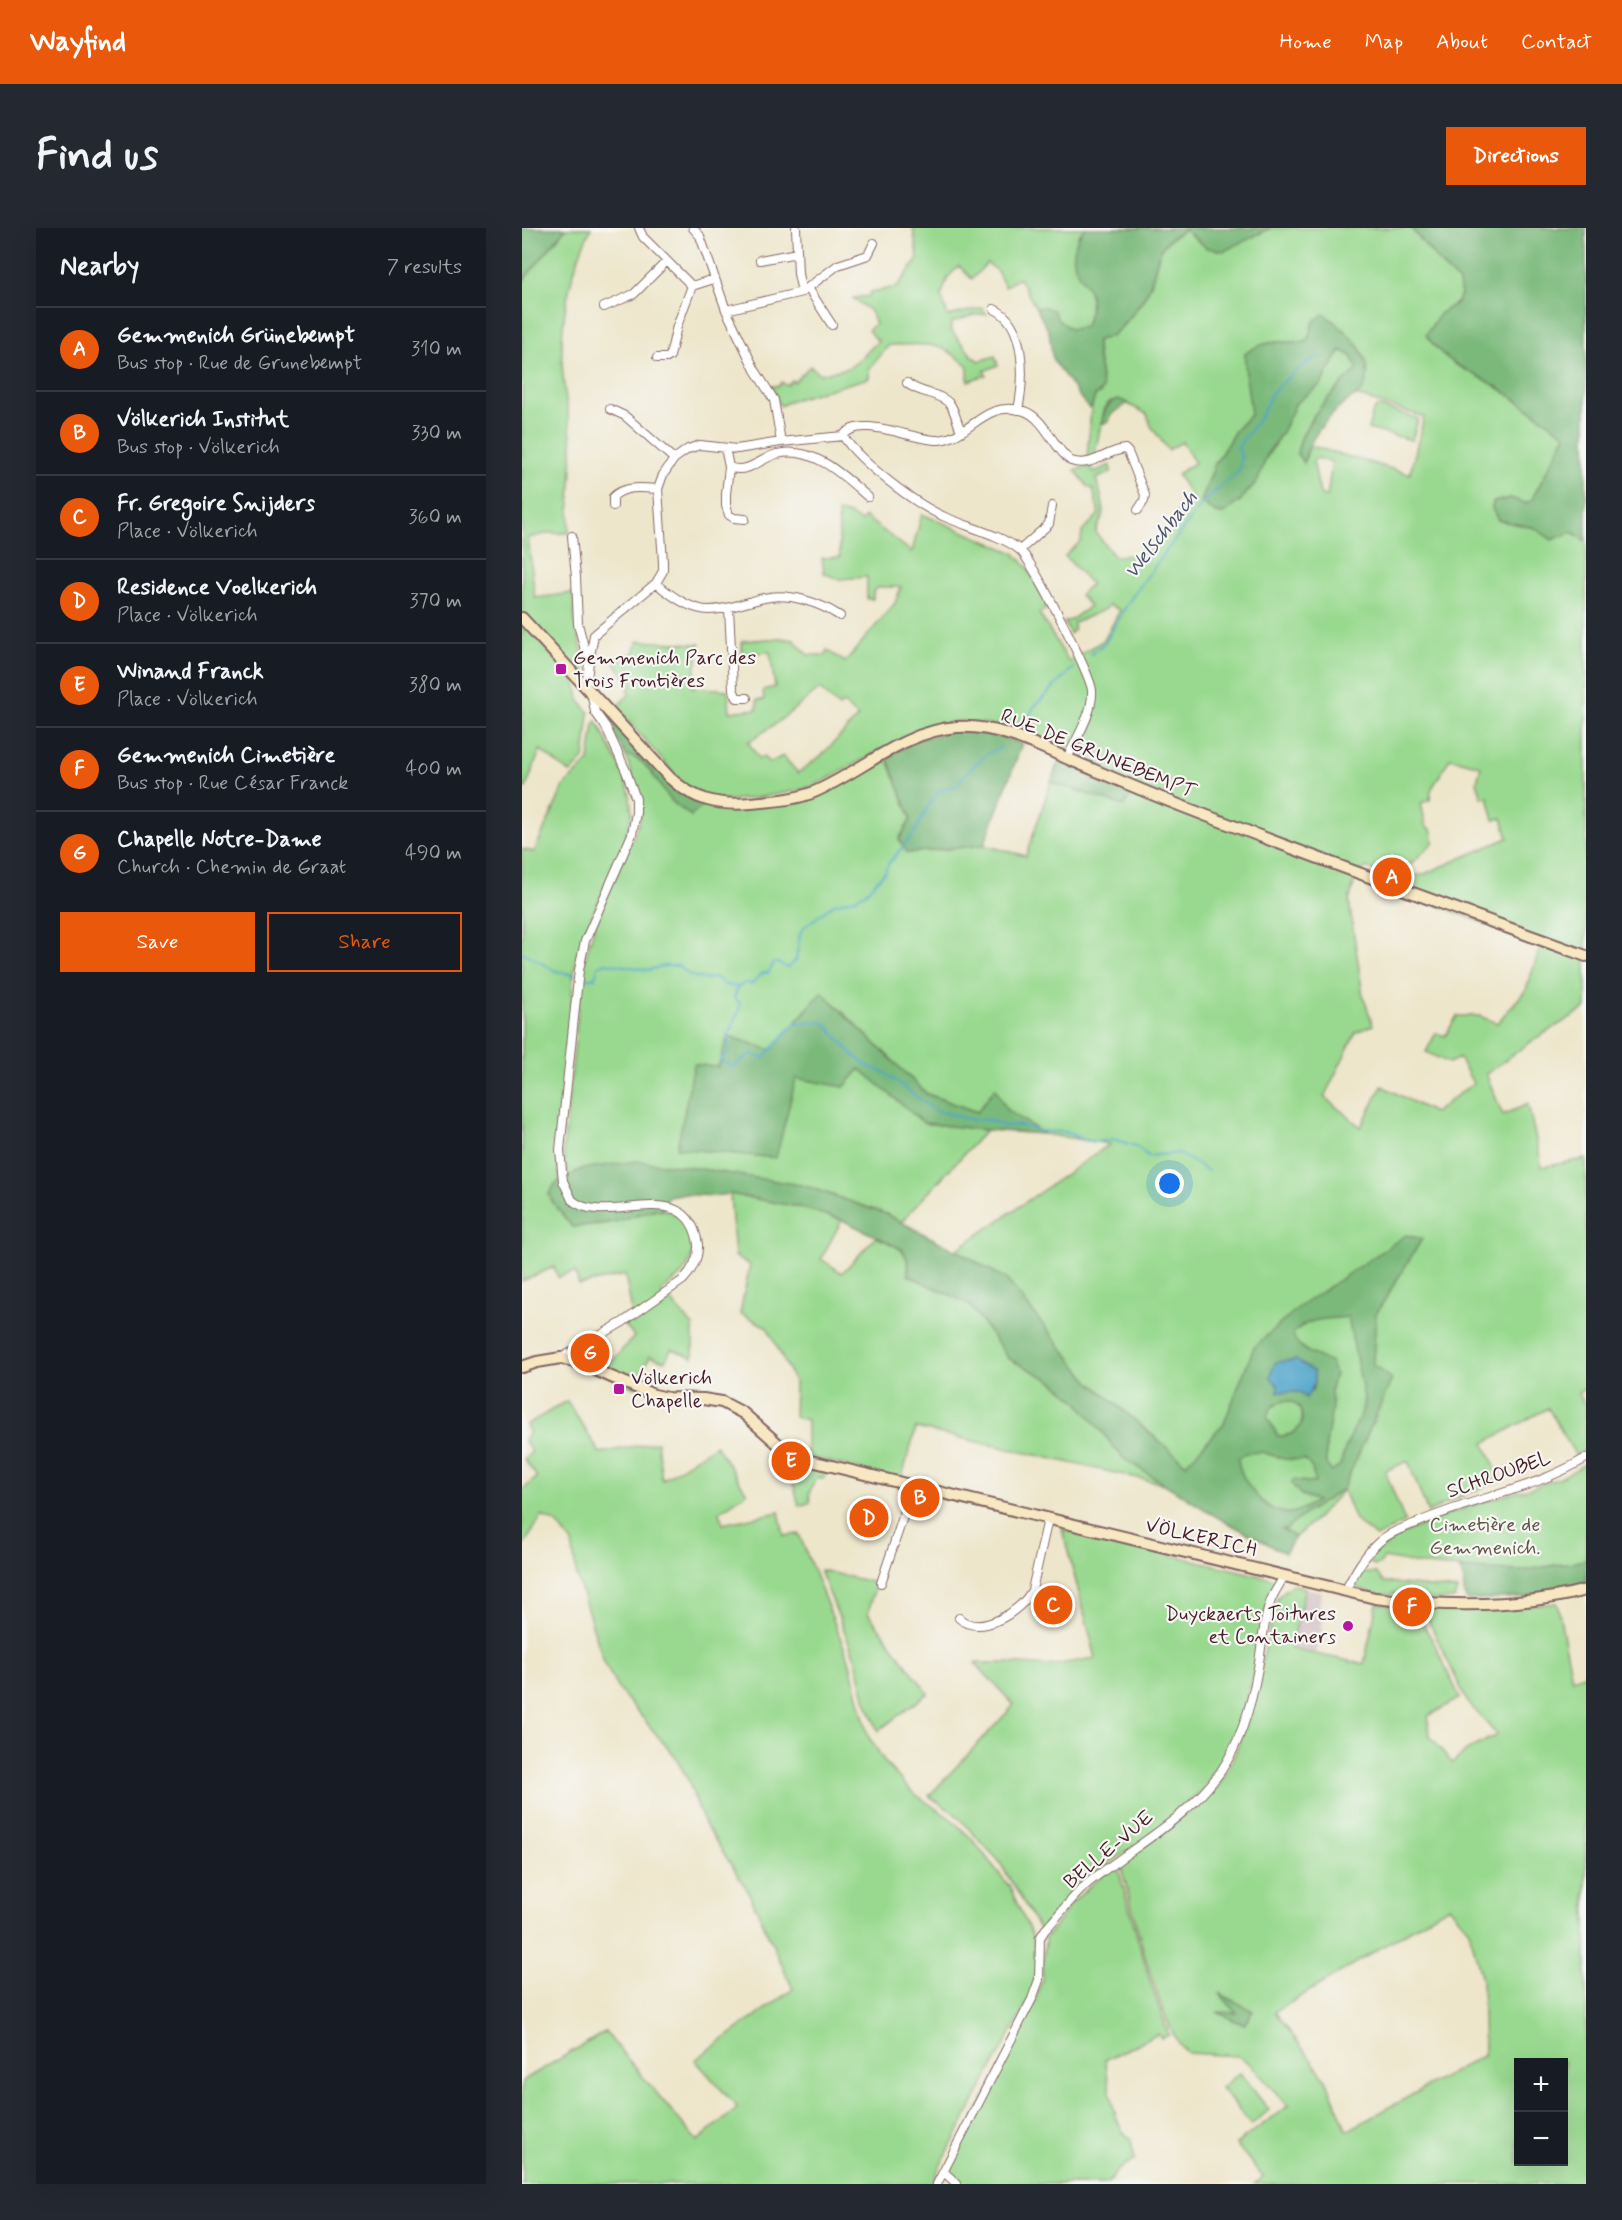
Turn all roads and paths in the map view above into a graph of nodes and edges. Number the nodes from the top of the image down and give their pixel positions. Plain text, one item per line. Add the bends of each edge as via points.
1 (639, 228) edge
2 (693, 228) edge
3 (796, 228) edge
4 (874, 243) dead end
5 (797, 253) junction
6 (760, 260) dead end
7 (667, 261) junction
8 (714, 279) junction
9 (692, 286) junction
10 (805, 290) junction
11 (604, 306) dead end
12 (994, 309) dead end
13 (726, 310) junction
14 (832, 325) dead end
15 (657, 358) dead end
16 (907, 383) dead end
17 (610, 409) dead end
18 (1018, 410) junction
19 (961, 431) junction
20 (843, 436) junction
21 (781, 442) junction
22 (725, 448) junction
23 (674, 459) junction
24 (729, 467) junction
25 (658, 489) junction
26 (868, 496) dead end
27 (613, 506) dead end
28 (1053, 506) dead end
29 (1138, 510) dead end
30 (745, 519) dead end
31 (572, 536) dead end
32 (1020, 550) junction
33 (656, 584) junction
34 (729, 608) junction
35 (840, 616) dead end
36 (522, 618) edge
37 (589, 662) junction
38 (589, 692) junction
39 (747, 698) dead end
40 (1067, 759) junction
41 (1586, 956) edge
42 (561, 1358) junction
43 (522, 1367) edge
44 (1586, 1458) edge
45 (913, 1487) junction
46 (1048, 1520) junction
47 (1284, 1576) junction
48 (881, 1583) dead end
49 (1586, 1590) edge
50 (1344, 1591) junction
51 (959, 1618) dead end
52 (944, 2172) junction
53 (937, 2184) edge
54 (957, 2184) edge

1 - 7 street
2 - 8 street via 700,236
3 - 5 street
4 - 10 street via 868,255 838,265
5 - 6 street
5 - 10 street
7 - 9 street
7 - 11 street via 634,294
8 - 9 street
8 - 13 street
9 - 15 street via 670,356
10 - 13 street
10 - 14 street
12 - 18 street via 1011,324 1021,355
13 - 21 street via 774,400
16 - 19 street via 945,400
17 - 23 street via 625,416
18 - 19 street via 990,413
18 - 29 street via 1037,420 1071,461 1092,462 1125,449 1145,495
19 - 20 street via 932,440 858,426
20 - 21 street
20 - 32 street via 915,502
21 - 22 street
22 - 23 street via 700,445
22 - 24 street
23 - 25 street
24 - 26 street via 754,466 777,454 806,455 829,466
24 - 30 street via 726,506 729,515
25 - 27 street via 620,491 613,497
25 - 33 street via 663,571
28 - 32 street via 1049,524
31 - 37 street via 578,624
32 - 40 street via 1028,558 1091,682 1090,706
33 - 34 street via 698,609
33 - 37 street via 594,635
34 - 35 street via 766,597 788,597
34 - 39 street via 733,689 737,698
36 - 38 street, RUE DE GRUNEBEMPT
37 - 38 street
38 - 40 street, RUE DE GRUNEBEMPT via 678,785 697,797 720,804 801,796 913,738 940,729 996,730
38 - 42 street via 595,712 626,771 636,799 636,813 627,846 590,927 581,961 562,1122 562,1174 572,1200 585,1207 662,1206 680,1212 695,1231 698,1251 691,1272 683,1280 623,1322
40 - 41 street, RUE DE GRUNEBEMPT via 1197,812
42 - 43 street, VÖLKERICH
42 - 45 street, VÖLKERICH via 654,1395 722,1402 743,1413 774,1442 795,1455
44 - 50 street, SCHROUBEL via 1544,1479 1447,1510 1391,1534 1371,1551
45 - 46 street, VÖLKERICH
45 - 48 street
46 - 47 street, VÖLKERICH
46 - 51 street via 1027,1601 996,1622 982,1626 965,1624
47 - 50 street, VÖLKERICH
47 - 52 street, BELLE-VUE via 1268,1608 1248,1708 1221,1770 1191,1803 1086,1884 1045,1930 1040,1938 1039,1980 1032,2000
49 - 50 street, VÖLKERICH via 1522,1601 1460,1604 1401,1601
52 - 53 street, BELLE-VUE
52 - 54 street

